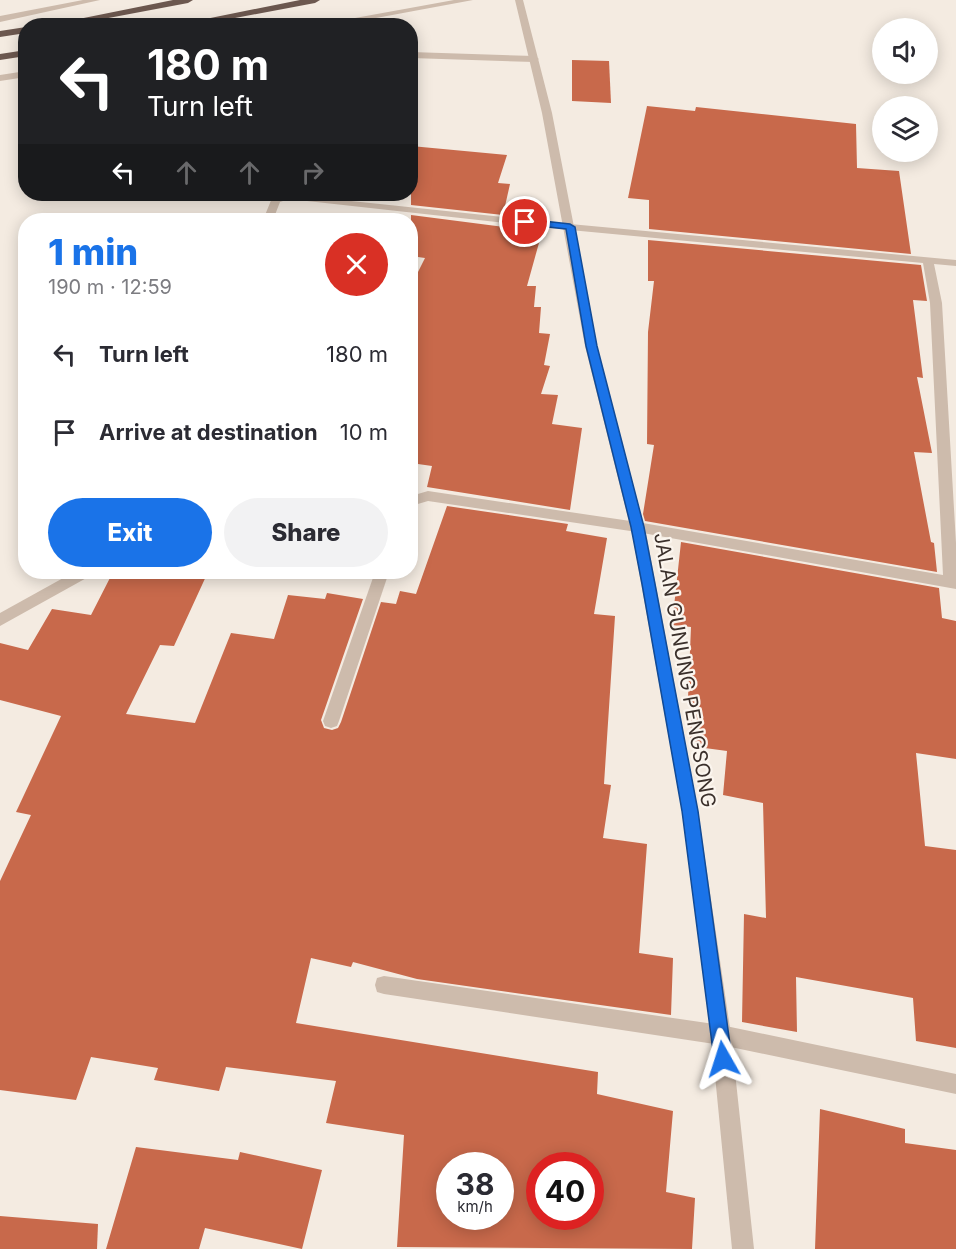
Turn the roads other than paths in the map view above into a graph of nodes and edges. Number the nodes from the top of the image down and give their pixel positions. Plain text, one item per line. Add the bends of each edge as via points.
1 (96, 0) edge
2 (188, 0) edge
3 (315, 0) edge
4 (469, 0) edge
5 (519, 0) edge
6 (91, 18) edge
7 (218, 18) edge
8 (362, 18) edge
9 (0, 19) edge
10 (18, 31) edge
11 (0, 34) edge
12 (18, 54) edge
13 (418, 54) edge
14 (0, 57) edge
15 (534, 59) junction
16 (18, 75) edge
17 (0, 78) edge
18 (333, 201) edge
19 (570, 227) junction
20 (928, 260) junction
21 (956, 263) edge
22 (418, 499) edge
23 (637, 527) junction
24 (73, 579) edge
25 (380, 579) edge
26 (954, 582) edge
27 (0, 620) edge
28 (332, 721) dead end
29 (384, 985) dead end
30 (721, 1035) junction
31 (956, 1084) edge
32 (743, 1249) edge

1 - 9 street
2 - 6 highway
3 - 7 highway
4 - 8 street
5 - 15 street, JALAN GUNUNG PENGSONG
10 - 11 highway
12 - 14 highway
13 - 15 street
15 - 19 street, JALAN GUNUNG PENGSONG
16 - 17 street
18 - 19 street
19 - 20 street
19 - 23 street, JALAN GUNUNG PENGSONG via 591,346
20 - 21 street
20 - 26 street via 936,303
22 - 23 street via 428,496
23 - 26 street
23 - 30 street, JALAN GUNUNG PENGSONG via 690,811
24 - 27 street
25 - 28 street
29 - 30 street
30 - 31 street
30 - 32 street, JALAN GUNUNG PENGSONG

